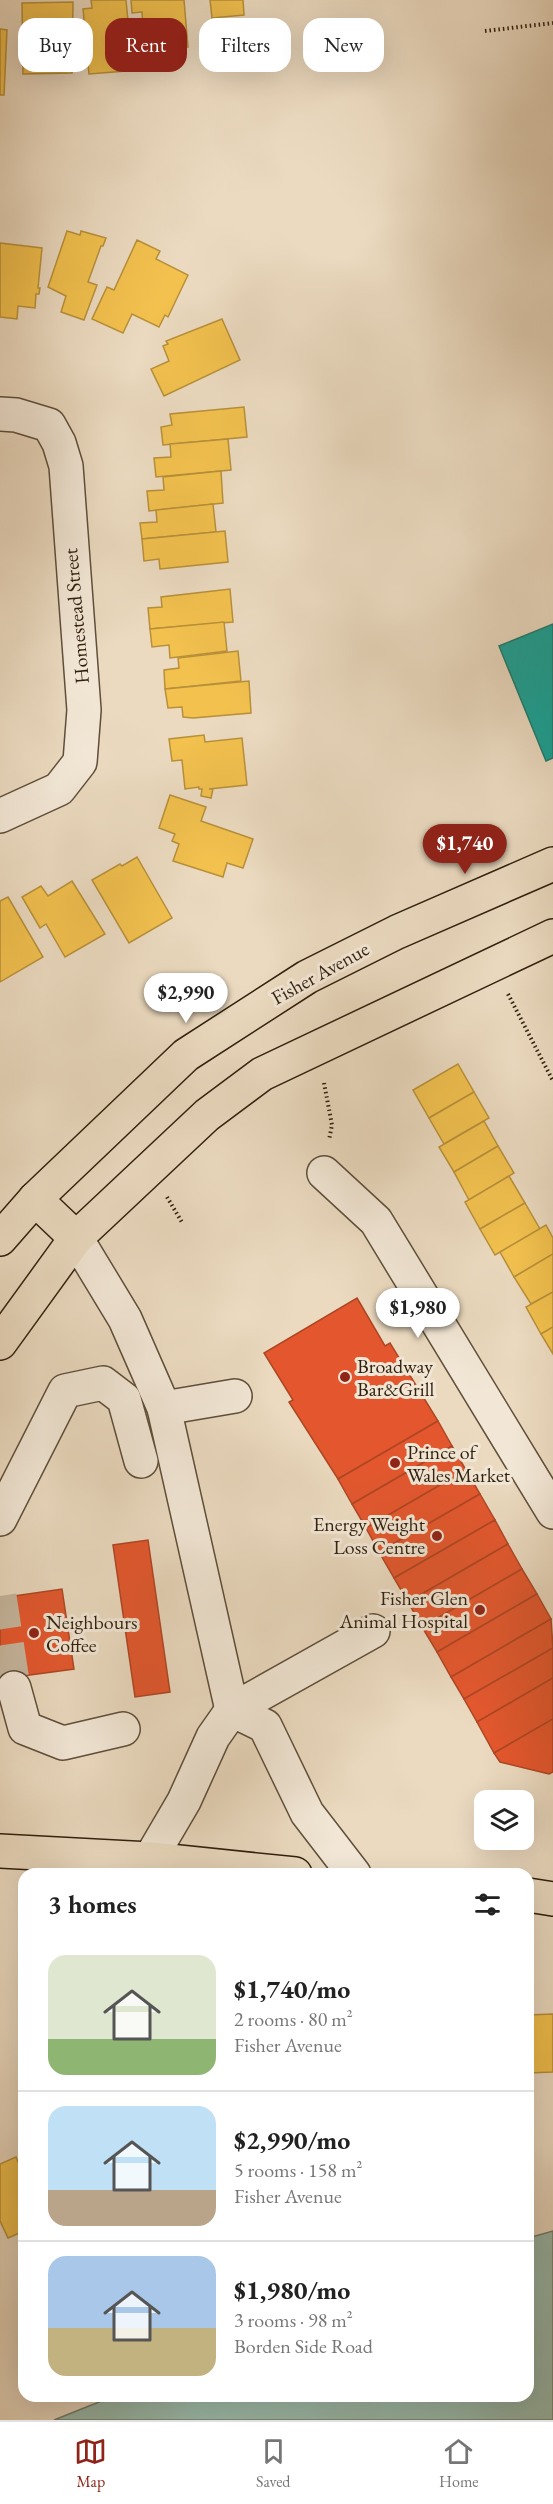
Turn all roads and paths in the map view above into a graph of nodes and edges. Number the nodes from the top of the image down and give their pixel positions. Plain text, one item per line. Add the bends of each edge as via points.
1 (553, 22) edge
2 (485, 31) dead end
3 (0, 414) edge
4 (0, 816) edge
5 (553, 864) edge
6 (553, 936) edge
7 (504, 986) dead end
8 (324, 1079) dead end
9 (553, 1081) edge
10 (324, 1173) joint
11 (35, 1199) junction
12 (76, 1238) junction
13 (0, 1239) edge
14 (0, 1343) edge
15 (235, 1396) dead end
16 (164, 1408) junction
17 (141, 1461) dead end
18 (545, 1480) edge
19 (553, 1512) edge
20 (0, 1520) edge
21 (373, 1631) dead end
22 (14, 1688) tunnel mouth
23 (232, 1710) junction
24 (123, 1729) dead end
25 (3, 1850) edge
26 (150, 1859) junction
27 (237, 1868) edge
28 (349, 1868) edge
29 (534, 1896) edge
30 (553, 1899) edge

1 - 2 path
3 - 4 street, Homestead Street via 49,425 66,466 84,710 80,762 60,789
5 - 11 main road, Fisher Avenue via 397,932 307,977 186,1055
6 - 12 main road via 262,1074 207,1115
7 - 9 path
8 - 10 path via 332,1125
10 - 18 street via 376,1221
11 - 12 main road
11 - 13 main road, Fisher Avenue
12 - 14 main road
12 - 16 street via 125,1319
15 - 16 street
16 - 23 street
17 - 20 street via 124,1399 103,1383 64,1391
18 - 19 street
21 - 23 street
22 - 24 street via 25,1728 63,1743
23 - 26 street via 213,1737 184,1801
23 - 28 street via 265,1726 307,1813
25 - 26 main road
26 - 27 main road
29 - 30 main road

